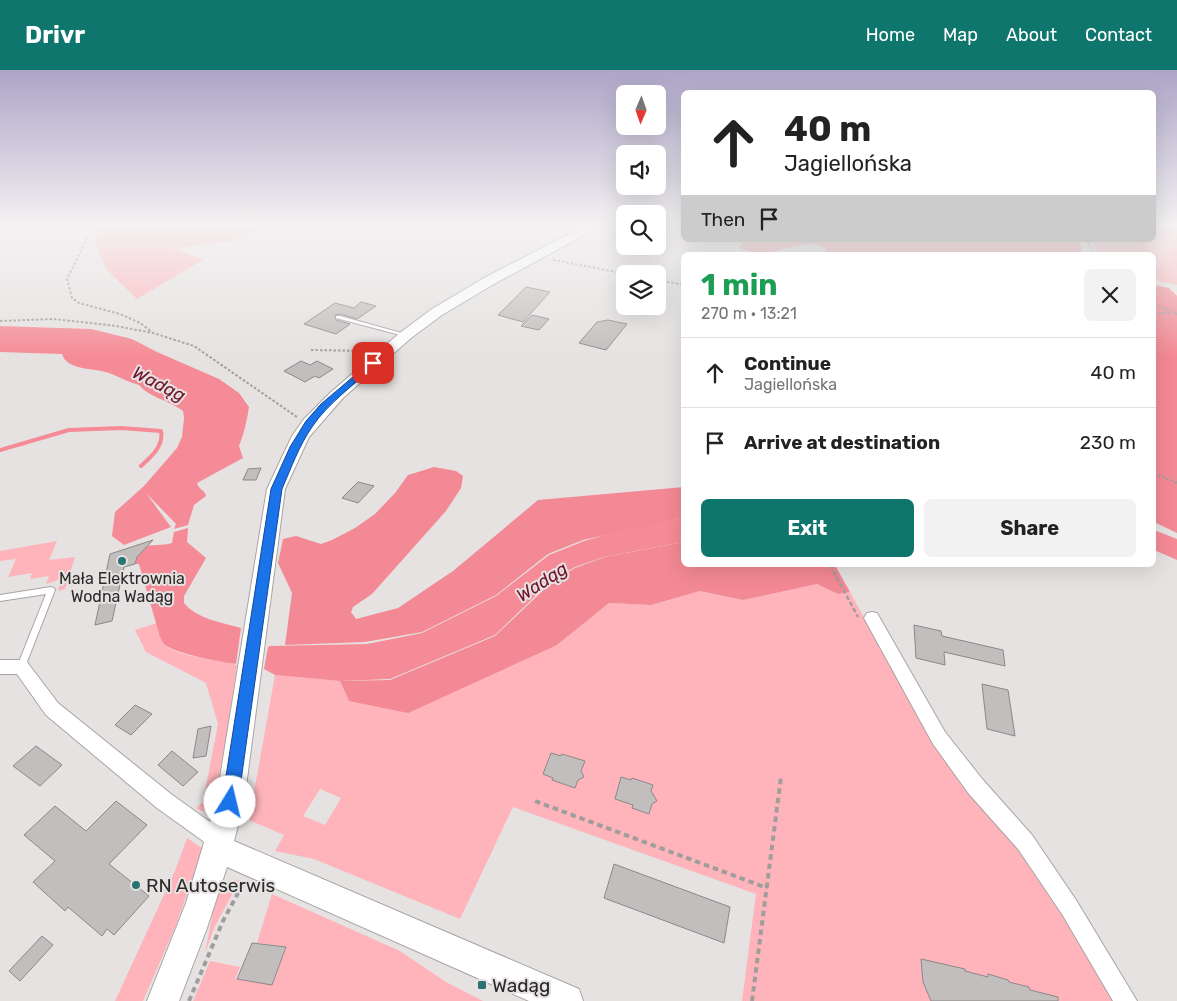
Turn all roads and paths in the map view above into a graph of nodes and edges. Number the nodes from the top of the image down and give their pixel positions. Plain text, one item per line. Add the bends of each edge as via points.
1 (72, 269) edge
2 (514, 269) edge
3 (603, 269) edge
4 (616, 272) edge
5 (666, 281) edge
6 (681, 284) edge
7 (1156, 305) edge
8 (1156, 313) edge
9 (1172, 313) junction
10 (1177, 314) edge
11 (338, 316) dead end
12 (0, 322) edge
13 (153, 333) junction
14 (406, 335) junction
15 (311, 350) dead end
16 (385, 352) junction
17 (310, 423) junction
18 (1156, 474) edge
19 (1177, 483) edge
20 (0, 598) edge
21 (872, 618) dead end
22 (0, 667) edge
23 (20, 667) junction
24 (781, 777) dead end
25 (536, 801) dead end
26 (219, 849) junction
27 (246, 879) dead end
28 (767, 888) junction
29 (163, 1001) edge
30 (189, 1001) edge
31 (567, 1001) edge
32 (752, 1001) edge
33 (1126, 1001) edge

1 - 13 path via 67,279 72,298 120,314
2 - 14 street via 437,312
3 - 4 path
5 - 6 path
7 - 9 path
8 - 9 path
9 - 10 path
11 - 14 lane
12 - 13 path via 53,319
13 - 17 path via 194,346
14 - 16 street
15 - 16 path
16 - 17 street
17 - 26 street via 276,489 230,802
18 - 19 path
20 - 23 lane via 51,590
21 - 33 street via 939,738 976,787 1025,842
22 - 23 street
23 - 26 street via 52,709 164,801 210,834
24 - 28 path
25 - 28 path
26 - 29 street via 190,936
26 - 31 street
27 - 30 path via 223,921
28 - 32 path

